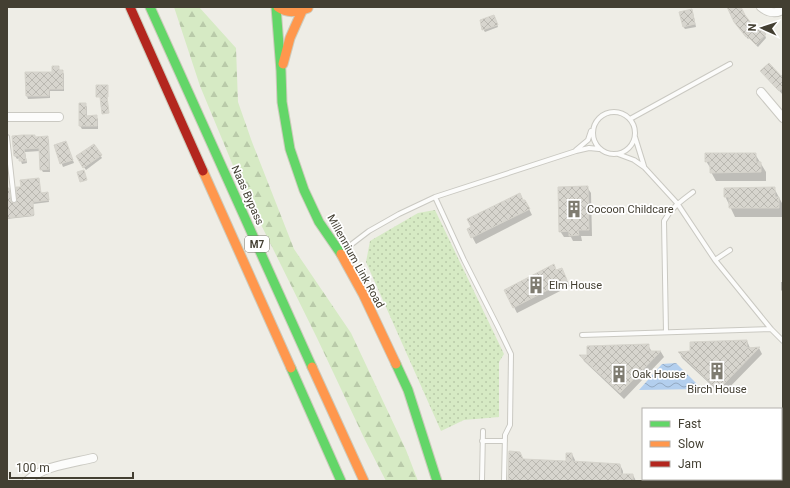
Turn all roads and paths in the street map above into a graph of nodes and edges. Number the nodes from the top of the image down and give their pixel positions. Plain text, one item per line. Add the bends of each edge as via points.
1 (130, 7) edge
2 (150, 7) edge
3 (277, 7) edge
4 (761, 7) edge
5 (305, 9) edge
6 (783, 10) edge
7 (730, 64) dead end
8 (281, 71) junction
9 (761, 92) dead end
10 (7, 117) edge
11 (59, 117) dead end
12 (783, 118) edge
13 (630, 119) junction
14 (592, 129) junction
15 (7, 137) edge
16 (635, 137) junction
17 (599, 149) junction
18 (576, 151) junction
19 (618, 154) junction
20 (644, 167) junction
21 (693, 192) dead end
22 (435, 197) junction
23 (14, 200) dead end
24 (677, 204) junction
25 (730, 250) dead end
26 (339, 251) junction
27 (715, 260) junction
28 (771, 329) junction
29 (666, 332) junction
30 (582, 335) dead end
31 (783, 341) edge
32 (482, 431) dead end
33 (482, 441) junction
34 (505, 441) junction
35 (93, 458) dead end
36 (482, 480) edge
37 (27, 481) edge
38 (341, 481) edge
39 (364, 481) edge
40 (437, 481) edge
41 (504, 481) edge

1 - 38 main road, M7
2 - 39 main road, Naas Bypass / M7
3 - 5 main road via 288,12
3 - 8 main road, Millennium Link Road
4 - 6 street via 769,12
5 - 8 main road, Millennium Link Road via 290,38
7 - 13 lane
8 - 26 main road, Millennium Link Road via 282,102 292,157 304,190 320,222
9 - 12 street
10 - 11 street
13 - 14 lane via 625,114 612,111 599,117
13 - 16 lane via 634,125
14 - 17 lane via 592,136
14 - 18 lane via 588,140
15 - 23 lane
16 - 19 lane via 629,148
16 - 20 lane
17 - 18 lane
17 - 19 lane
18 - 22 lane
19 - 20 lane
20 - 24 lane
21 - 24 lane
22 - 26 lane via 399,214
22 - 34 lane via 511,354 510,425
24 - 27 lane
24 - 29 lane via 664,221
25 - 27 lane
26 - 40 main road, Millennium Link Road via 363,294 408,390
27 - 28 lane
28 - 29 lane
28 - 31 lane
29 - 30 lane
32 - 33 lane
33 - 34 lane
33 - 36 lane
34 - 41 lane
35 - 37 street via 48,468

